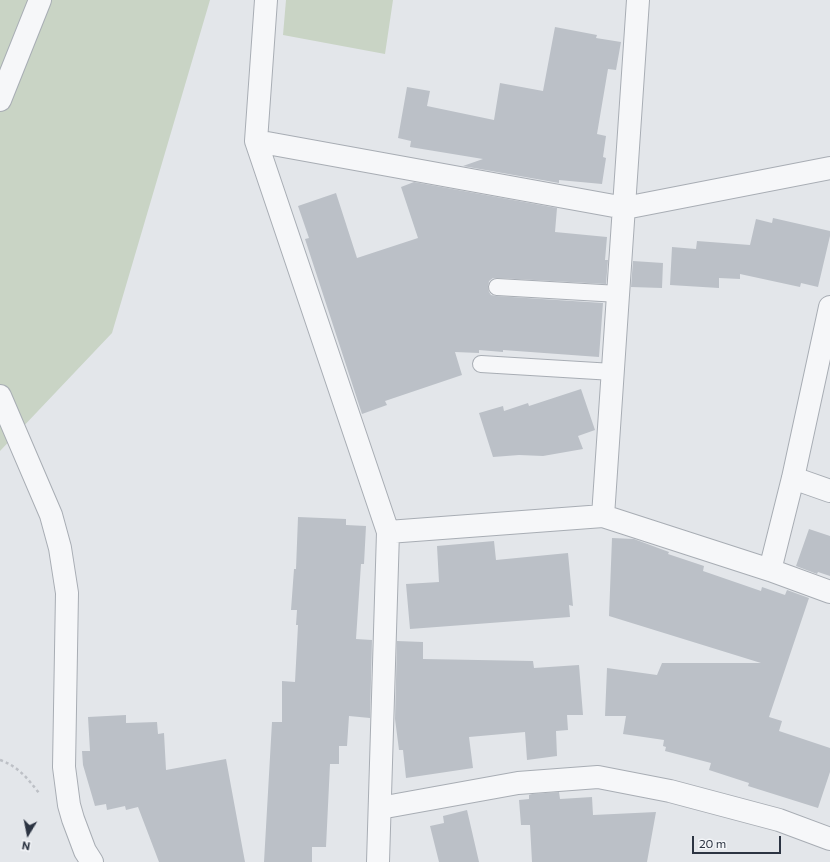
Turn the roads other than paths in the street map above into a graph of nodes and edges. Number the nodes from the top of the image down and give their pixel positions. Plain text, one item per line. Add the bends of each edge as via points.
1 (40, 0) edge
2 (266, 0) edge
3 (638, 0) edge
4 (0, 100) edge
5 (256, 141) junction
6 (830, 168) edge
7 (625, 208) junction
8 (497, 287) dead end
9 (619, 294) junction
10 (830, 307) edge
11 (481, 364) dead end
12 (614, 372) junction
13 (0, 396) edge
14 (792, 478) junction
15 (830, 491) edge
16 (603, 516) junction
17 (388, 532) junction
18 (770, 570) junction
19 (830, 592) edge
20 (380, 808) junction
21 (830, 839) edge
22 (92, 862) edge
23 (378, 862) edge

1 - 4 street
2 - 5 street
3 - 7 street
5 - 7 street
5 - 17 street
6 - 7 street
7 - 9 street
8 - 9 lane
9 - 12 street
10 - 14 street
11 - 12 lane
12 - 16 street
13 - 22 street via 51,515 60,548 67,593 64,767 73,819
14 - 15 street
14 - 18 street
16 - 17 street
16 - 18 street
17 - 20 street
18 - 19 street
20 - 21 street via 518,783 598,777 670,792 779,820
20 - 23 street

